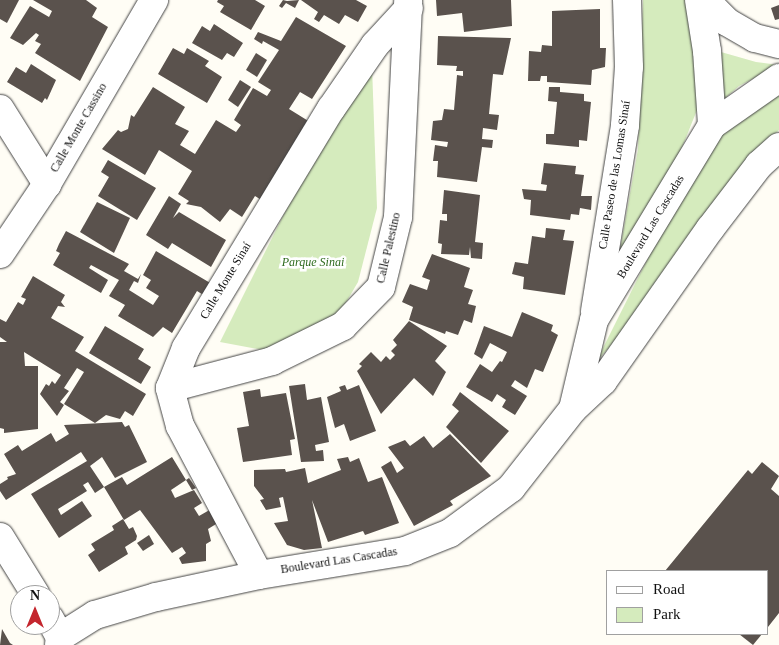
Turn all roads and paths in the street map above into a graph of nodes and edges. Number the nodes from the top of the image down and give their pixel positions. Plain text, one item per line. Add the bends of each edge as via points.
1 (154, 0) edge
2 (627, 0) edge
3 (700, 0) edge
4 (705, 0) edge
5 (408, 4) edge
6 (779, 44) edge
7 (779, 78) edge
8 (0, 109) edge
9 (712, 125) junction
10 (779, 147) edge
11 (47, 184) junction
12 (0, 254) edge
13 (594, 320) junction
14 (170, 388) junction
15 (574, 409) junction
16 (0, 537) edge
17 (259, 575) junction
18 (30, 585) edge
19 (60, 632) edge

1 - 11 street, Calle Monte Cassino
2 - 13 street, Calle Paseo de las Lomas Sinaí via 629,67 625,126
3 - 9 street
4 - 6 street via 727,22 755,38
5 - 14 street, Calle Monte Sinaí via 331,108 186,348
5 - 14 street, Calle Palestino via 398,218 381,287 343,326 272,361
7 - 9 street, Boulevard Las Cascadas
8 - 11 street
9 - 13 street, Boulevard Las Cascadas
10 - 15 street, Boulevard Las Cascadas via 759,165 710,229 603,381
11 - 12 street, Calle Monte Cassino
13 - 15 street, Boulevard Las Cascadas
14 - 17 street via 180,426
15 - 17 street, Boulevard Las Cascadas via 511,488 450,533 405,551
16 - 18 street
17 - 19 street, Boulevard Las Cascadas via 156,596 95,615

